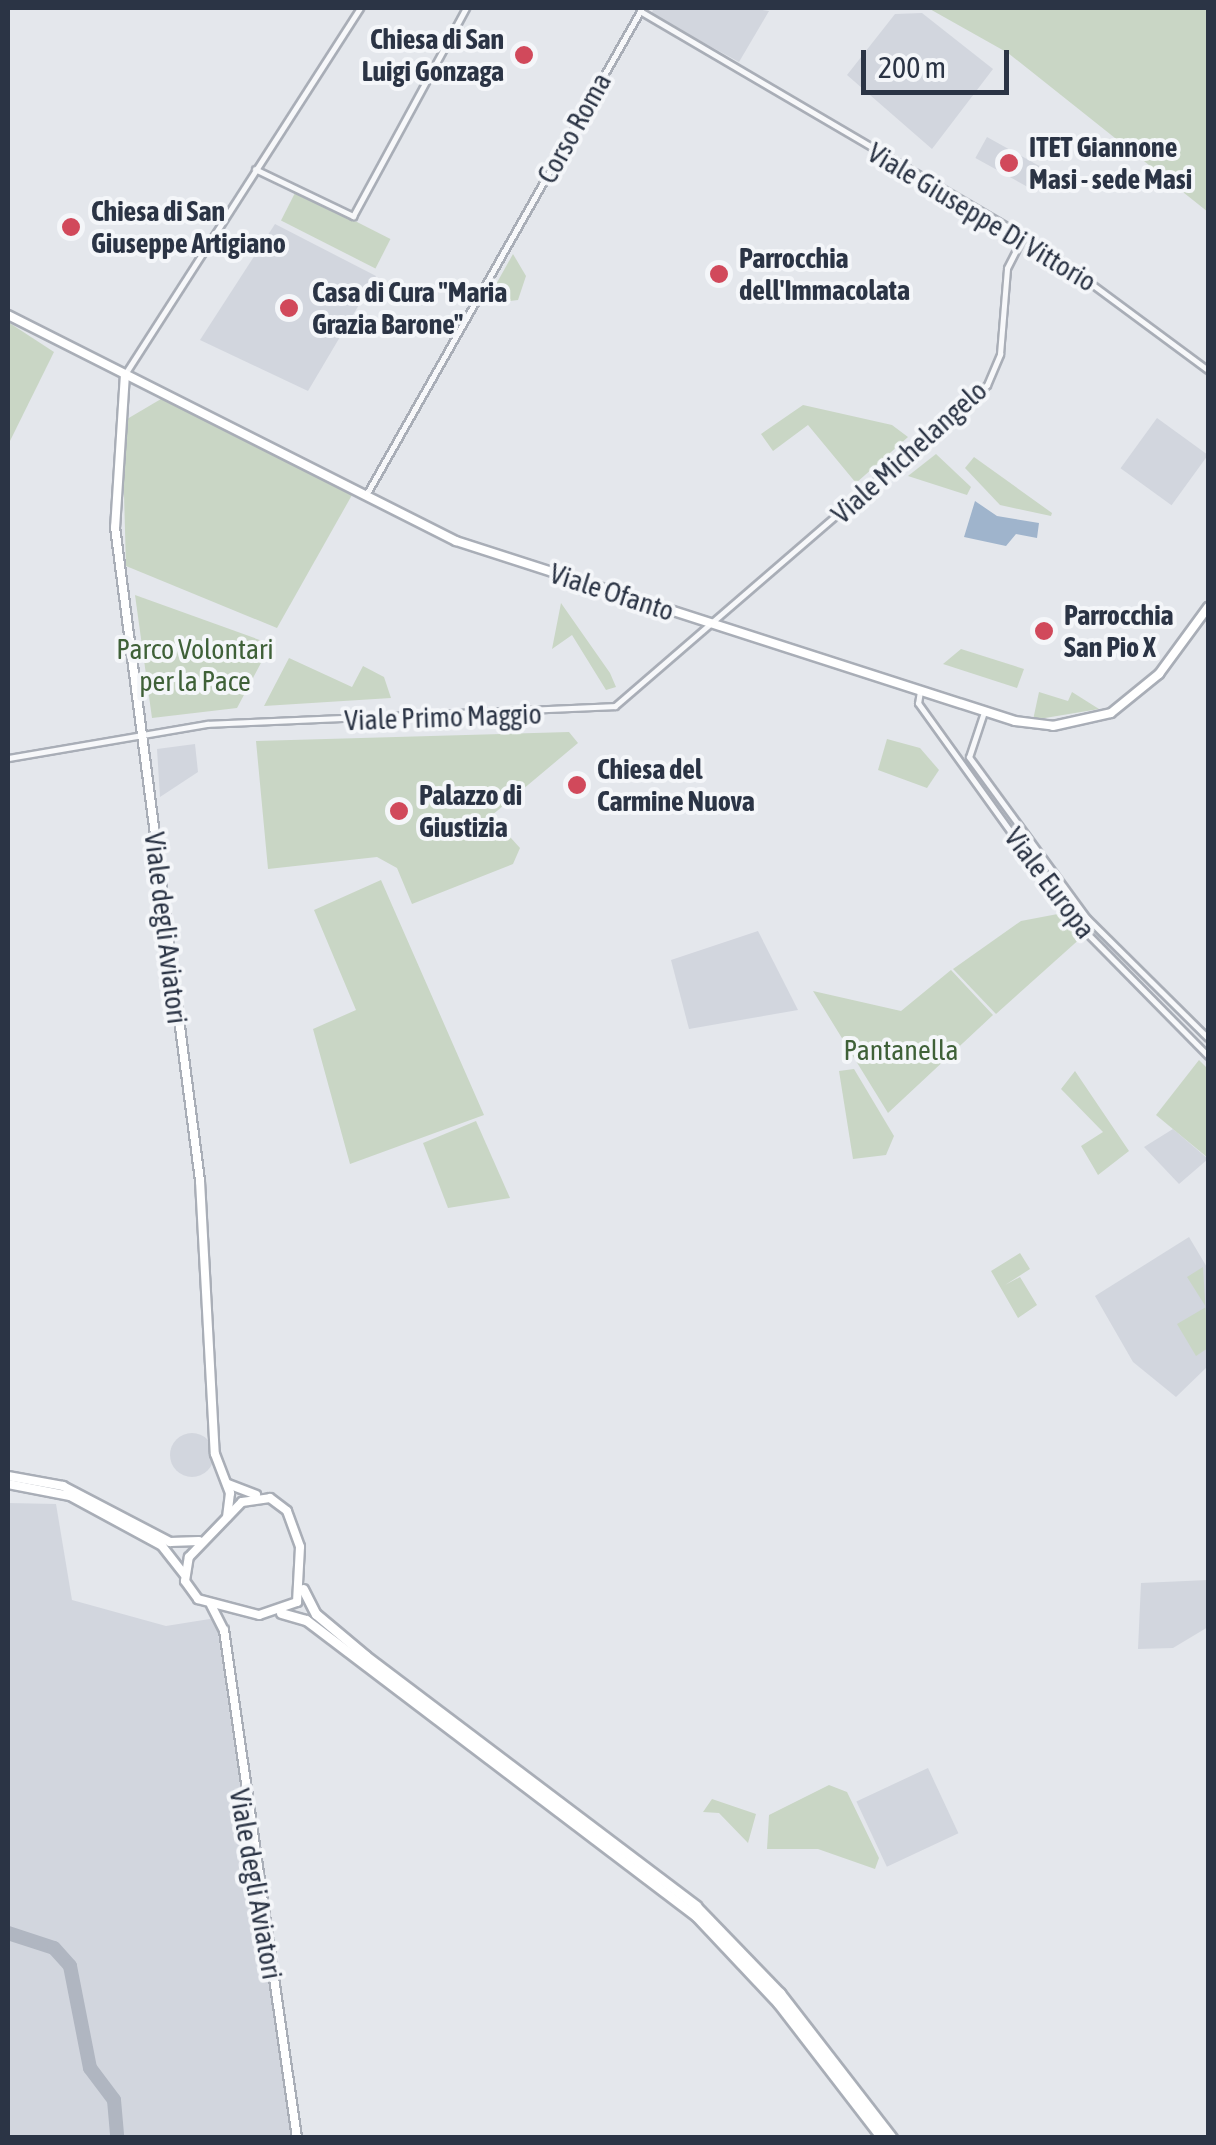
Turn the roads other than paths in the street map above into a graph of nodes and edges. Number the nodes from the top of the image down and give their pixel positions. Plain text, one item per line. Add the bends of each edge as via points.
1 (360, 8) edge
2 (466, 8) edge
3 (641, 9) edge
4 (255, 169) junction
5 (1024, 236) junction
6 (8, 314) edge
7 (1208, 370) edge
8 (125, 374) junction
9 (366, 495) junction
10 (1208, 606) edge
11 (716, 625) junction
12 (920, 691) junction
13 (984, 711) junction
14 (142, 737) junction
15 (8, 758) edge
16 (1208, 1038) edge
17 (1208, 1056) edge
18 (8, 1480) edge
19 (224, 1481) junction
20 (263, 1496) junction
21 (227, 1517) junction
22 (208, 1536) junction
23 (185, 1574) junction
24 (303, 1589) junction
25 (211, 1605) junction
26 (241, 1613) junction
27 (281, 1614) junction
28 (224, 1630) junction
29 (297, 2138) edge
30 (882, 2138) edge
31 (892, 2138) edge

1 - 4 street
2 - 4 street via 353,216
3 - 5 street, Viale Giuseppe Di Vittorio
3 - 9 street, Corso Roma
4 - 8 street
5 - 7 street, Viale Giuseppe Di Vittorio
5 - 11 street, Viale Michelangelo via 1007,268 1000,354 987,385
6 - 8 main road, Viale Ofanto
8 - 9 main road, Viale Ofanto
8 - 14 main road, Viale degli Aviatori via 115,527
9 - 11 main road, Viale Ofanto via 456,541
10 - 13 main road, Viale Ofanto via 1159,674 1111,713 1052,726
11 - 12 main road, Viale Ofanto
11 - 14 street, Viale Primo Maggio via 633,696 594,711 208,724
12 - 13 main road, Viale Ofanto
12 - 17 street, Viale Europa via 918,703 1074,920
13 - 16 street, Viale Europa via 969,757 1087,918
14 - 15 street, Viale Primo Maggio
14 - 19 main road, Viale degli Aviatori via 204,1222
18 - 22 main road via 63,1486 181,1545
18 - 23 main road, Viale degli Aviatori via 70,1496 162,1546
19 - 20 main road
19 - 21 main road, Viale degli Aviatori
20 - 21 main road
20 - 24 main road via 291,1518
21 - 22 main road
22 - 23 main road
23 - 25 main road, Viale degli Aviatori
24 - 27 main road
24 - 31 highway via 316,1614 366,1656 696,1906 780,1993
25 - 26 main road
25 - 28 main road, Viale degli Aviatori
26 - 27 main road
26 - 28 main road
27 - 30 highway via 306,1620 696,1916 778,2003
28 - 29 main road, Viale degli Aviatori

